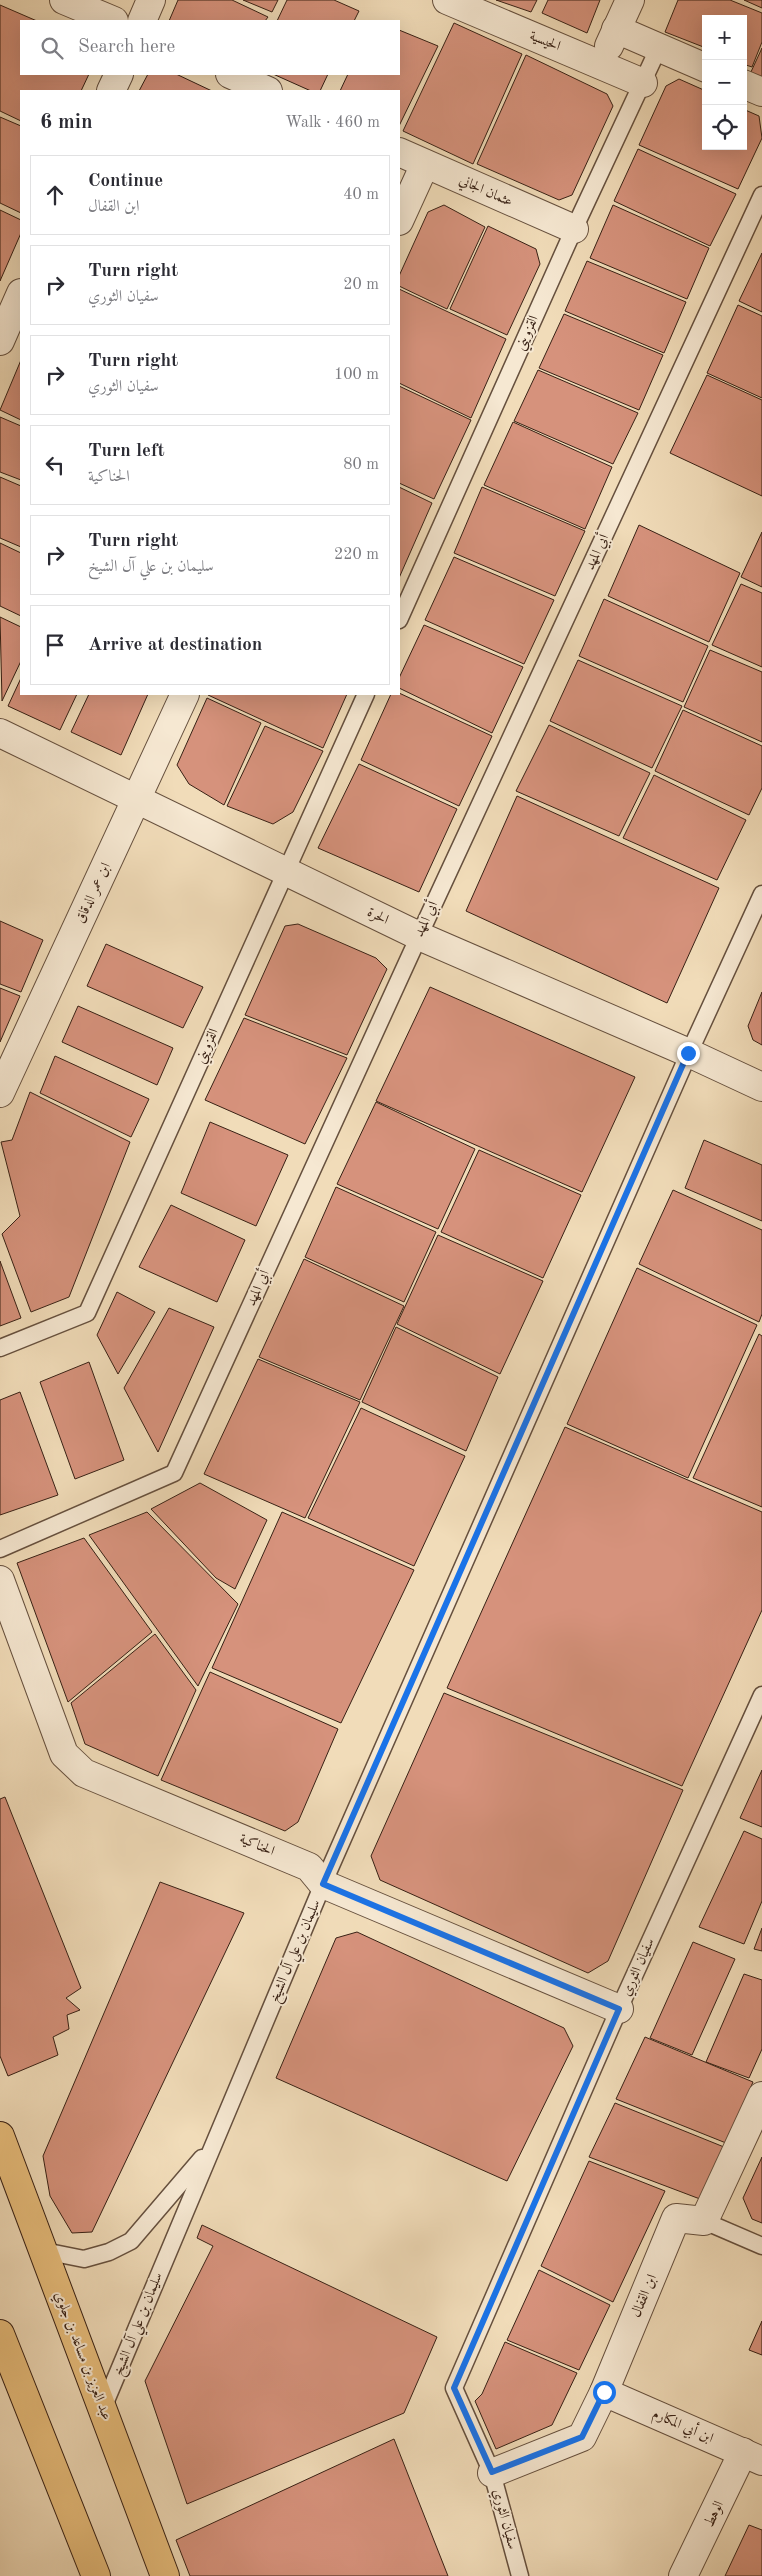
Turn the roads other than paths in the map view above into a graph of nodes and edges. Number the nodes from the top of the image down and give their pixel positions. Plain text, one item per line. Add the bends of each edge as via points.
1 (64, 0) edge
2 (151, 0) edge
3 (448, 0) edge
4 (630, 0) edge
5 (112, 20) edge
6 (142, 20) edge
7 (616, 29) junction
8 (659, 48) junction
9 (601, 64) junction
10 (702, 66) edge
11 (119, 75) edge
12 (232, 75) edge
13 (643, 83) junction
14 (747, 86) edge
15 (111, 90) edge
16 (266, 90) edge
17 (762, 92) edge
18 (400, 152) edge
19 (425, 164) junction
20 (762, 195) edge
21 (400, 220) edge
22 (574, 229) junction
23 (20, 295) edge
24 (0, 341) edge
25 (400, 618) edge
26 (184, 695) edge
27 (366, 695) edge
28 (0, 733) edge
29 (137, 798) junction
30 (286, 870) junction
31 (762, 894) edge
32 (419, 936) junction
33 (688, 1053) junction
34 (762, 1088) edge
35 (0, 1093) edge
36 (0, 1348) edge
37 (0, 1549) edge
38 (0, 1580) edge
39 (762, 1695) edge
40 (323, 1884) junction
41 (619, 2009) junction
42 (762, 2096) edge
43 (0, 2136) edge
44 (210, 2149) junction
45 (704, 2221) junction
46 (762, 2246) edge
47 (44, 2251) junction
48 (0, 2334) edge
49 (604, 2392) junction
50 (104, 2408) junction
51 (752, 2457) edge
52 (492, 2472) junction
53 (96, 2576) edge
54 (165, 2576) edge
55 (520, 2576) edge
56 (684, 2576) edge

1 - 5 street
2 - 6 street
3 - 9 street, الحيسية
4 - 7 street
7 - 8 street
7 - 9 street
8 - 10 street
8 - 13 lane, القزويني
9 - 13 street, الحيسية
11 - 15 street
12 - 16 street
13 - 22 lane, القزويني
14 - 17 street
18 - 19 street, عثمان الجاني
19 - 21 street
19 - 22 street, عثمان الجاني
20 - 32 lane, أبي المهد
22 - 25 lane, القزويني
23 - 24 street
26 - 29 street, ابن عمر الدقاق
27 - 30 lane, القزويني
28 - 29 street, الحرة
29 - 30 street, الحرة
29 - 35 street, ابن عمر الدقاق
30 - 32 street, الحرة
30 - 36 lane, القزويني via 87,1313
31 - 33 lane, سليمان بن علي آل الشيخ
32 - 33 street, الحرة
32 - 37 lane, أبي المهد via 174,1473
33 - 34 street, الحرة
33 - 40 lane, سليمان بن علي آل الشيخ
38 - 40 street, الحناكية via 64,1754 69,1760 84,1773 309,1867
39 - 41 lane, سفيان الثوري
40 - 41 street, الحناكية
40 - 44 lane, سليمان بن علي آل الشيخ
41 - 52 lane, سفيان الثوري via 454,2388
42 - 45 street
43 - 47 main road, عبد العزيز بن مساعد بن جلوي
44 - 47 lane via 131,2241 110,2252 84,2259
44 - 50 lane, سليمان بن علي آل الشيخ
45 - 46 lane
45 - 49 street, ابن القفال via 676,2218
47 - 50 main road, عبد العزيز بن مساعد بن جلوي
48 - 53 main road
49 - 51 street, ابن أبي المكارم
49 - 52 street, ابن القفال via 582,2437
50 - 54 main road, عبد العزيز بن مساعد بن جلوي
51 - 56 street, الوهط
52 - 55 lane, سفيان الثوري

